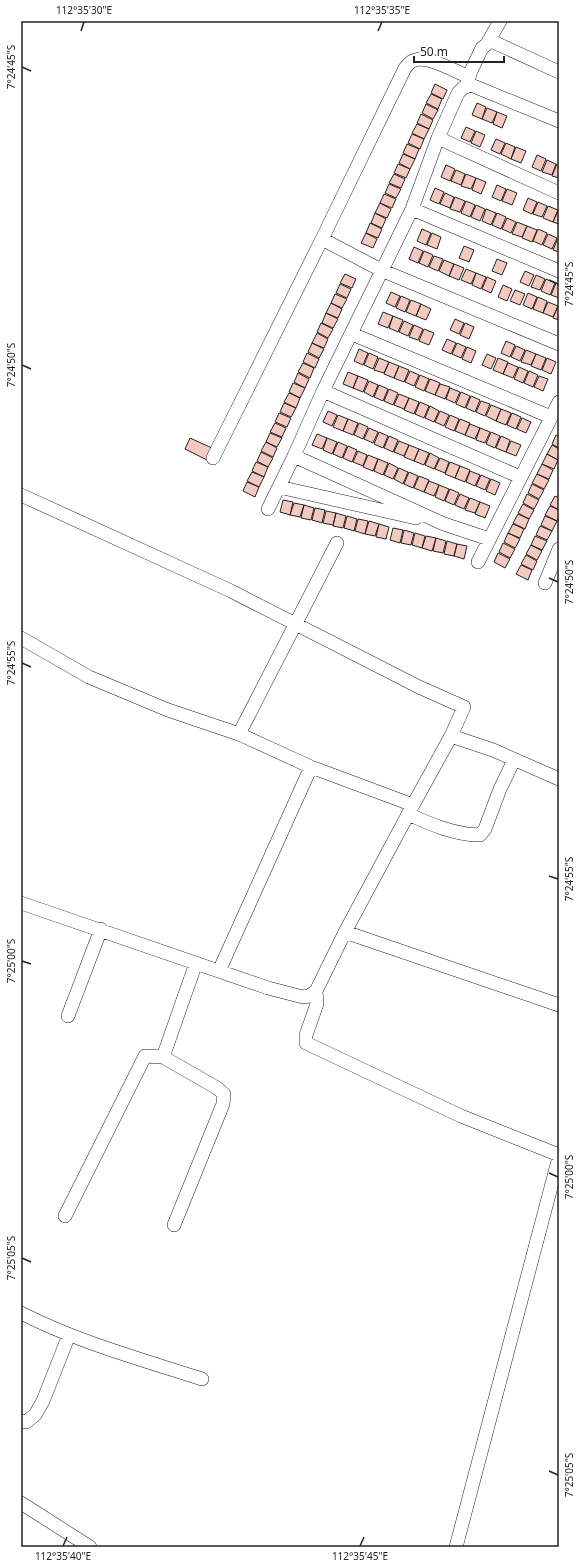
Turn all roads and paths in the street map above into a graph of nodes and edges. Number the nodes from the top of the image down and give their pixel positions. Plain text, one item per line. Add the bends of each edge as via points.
1 (490, 21) edge
2 (500, 21) edge
3 (484, 46) junction
4 (559, 72) edge
5 (469, 78) junction
6 (559, 122) edge
7 (438, 138) junction
8 (559, 193) edge
9 (412, 209) junction
10 (322, 239) junction
11 (381, 270) junction
12 (559, 271) edge
13 (352, 334) junction
14 (559, 344) edge
15 (323, 391) junction
16 (559, 402) edge
17 (551, 418) junction
18 (294, 456) junction
19 (213, 458) dead end
20 (520, 477) junction
21 (280, 487) junction
22 (21, 495) edge
23 (268, 509) dead end
24 (444, 524) junction
25 (489, 539) junction
26 (338, 543) dead end
27 (557, 556) edge
28 (478, 562) dead end
29 (545, 583) dead end
30 (295, 624) junction
31 (21, 638) edge
32 (239, 734) junction
33 (451, 736) junction
34 (514, 760) junction
35 (311, 767) junction
36 (559, 779) edge
37 (410, 809) junction
38 (21, 903) edge
39 (101, 929) junction
40 (345, 932) junction
41 (196, 963) junction
42 (219, 971) junction
43 (316, 991) junction
44 (559, 1005) edge
45 (68, 1016) dead end
46 (163, 1058) junction
47 (559, 1156) edge
48 (65, 1216) dead end
49 (174, 1225) dead end
50 (21, 1313) edge
51 (69, 1335) junction
52 (202, 1379) dead end
53 (21, 1421) edge
54 (21, 1503) edge
55 (90, 1547) edge
56 (456, 1547) edge

1 - 3 street via 480,41
2 - 3 street
3 - 4 street
3 - 5 street
5 - 6 street via 475,87
5 - 7 street via 458,93
5 - 10 street via 431,61 411,62 405,68
7 - 8 street
7 - 9 street
9 - 11 street
9 - 12 street
10 - 11 street
10 - 19 street
11 - 13 street
11 - 14 street
13 - 15 street
13 - 17 street
15 - 18 street
15 - 20 street
16 - 17 street
17 - 20 street
18 - 21 street
18 - 24 street
20 - 25 street
21 - 23 street
21 - 24 street
22 - 30 street via 224,588
24 - 25 street
25 - 28 street
26 - 30 street
27 - 29 street
30 - 32 street
30 - 33 street via 419,687 460,704 464,707 463,711
31 - 32 street via 89,678 168,710
32 - 35 street
33 - 34 street
33 - 37 street
34 - 36 street
34 - 37 street via 485,829 480,835 434,826
35 - 37 street
35 - 42 street
37 - 40 street
38 - 39 street
39 - 41 street
39 - 45 street
40 - 43 street
40 - 44 street
41 - 42 street
41 - 46 street
42 - 43 street via 303,997
43 - 47 street via 317,1004 306,1035 306,1043 461,1116
46 - 48 street via 145,1056
46 - 49 street via 224,1094 223,1104
47 - 56 street
50 - 51 street
51 - 52 street
51 - 53 street via 43,1401 35,1415 26,1422
54 - 55 street

